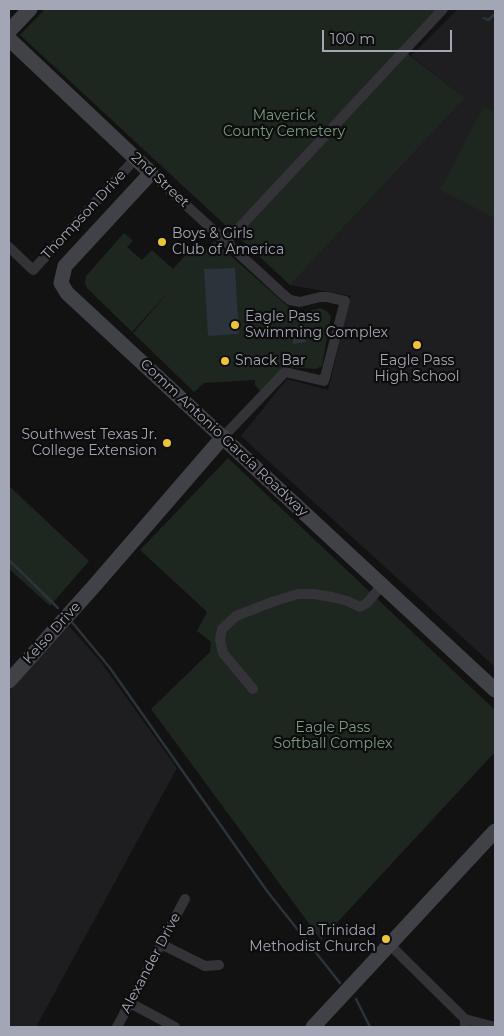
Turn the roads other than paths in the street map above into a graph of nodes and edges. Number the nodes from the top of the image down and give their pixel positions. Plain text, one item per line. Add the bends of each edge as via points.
1 (30, 9) edge
2 (442, 9) edge
3 (9, 31) edge
4 (9, 39) edge
5 (136, 158) junction
6 (152, 173) junction
7 (226, 242) junction
8 (9, 248) edge
9 (223, 437) junction
10 (382, 585) junction
11 (9, 681) edge
12 (253, 689) dead end
13 (495, 690) edge
14 (495, 831) edge
15 (185, 899) dead end
16 (161, 944) junction
17 (390, 945) junction
18 (219, 965) dead end
19 (130, 1003) junction
20 (465, 1023) edge
21 (117, 1027) edge
22 (175, 1027) edge
23 (314, 1027) edge
24 (495, 1027) edge

1 - 3 street
2 - 7 street
4 - 5 street, 2nd Street
5 - 6 street, 2nd Street
5 - 8 street, Thompson Drive via 33,270
6 - 7 street, 2nd Street
6 - 9 street, Comm Antonio García Roadway via 65,266 61,283 67,293
7 - 9 street, 2nd Street via 290,300 300,302 327,297 345,301 324,381 285,372
9 - 10 street, Comm Antonio García Roadway
9 - 11 street, Kelso Drive
10 - 12 street via 360,607 332,597 298,594 236,616 222,629 223,653
10 - 13 street, Comm Antonio García Roadway
14 - 17 street
15 - 16 street, Alexander Drive
16 - 18 street via 205,966
16 - 19 street, Alexander Drive
17 - 20 street
17 - 23 street
19 - 21 street, Alexander Drive
19 - 22 street
20 - 24 street

